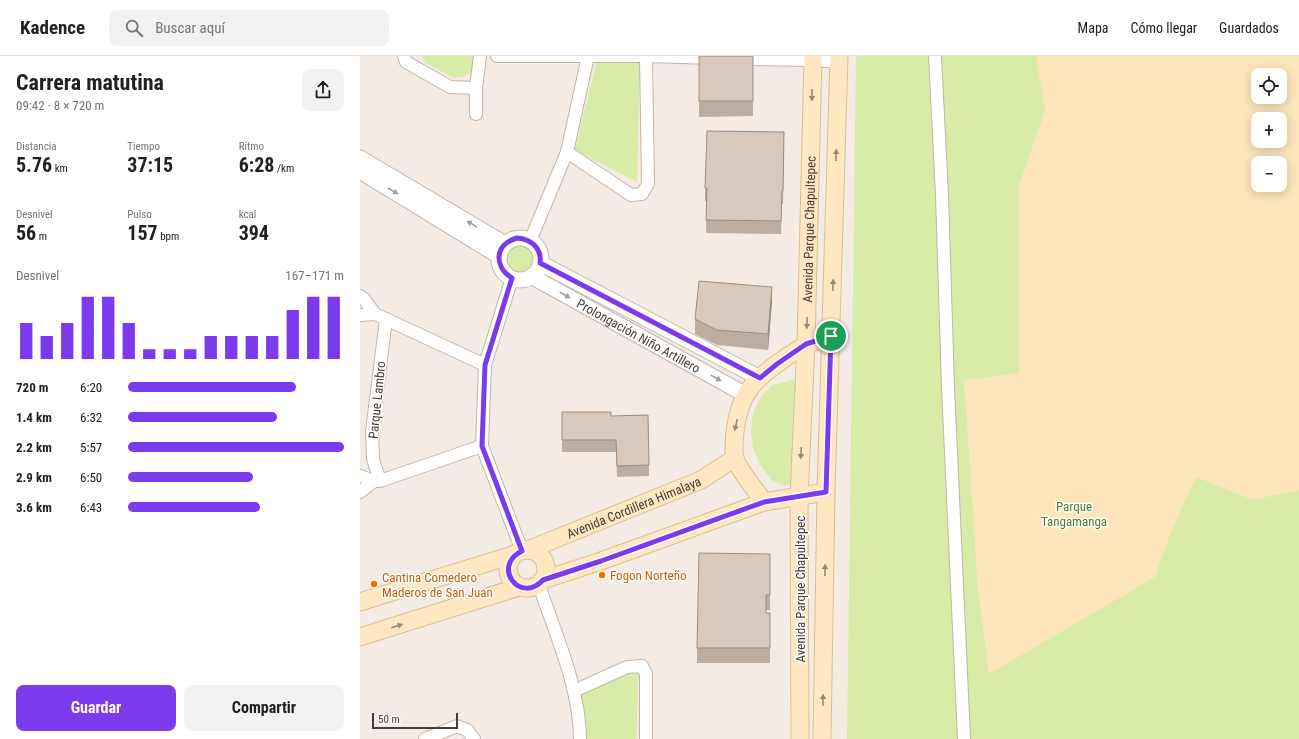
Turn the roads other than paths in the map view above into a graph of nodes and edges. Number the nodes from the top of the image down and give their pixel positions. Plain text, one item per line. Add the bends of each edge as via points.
1 (404, 56) edge
2 (480, 56) edge
3 (497, 56) edge
4 (646, 56) edge
5 (935, 56) edge
6 (588, 57) edge
7 (813, 58) edge
8 (839, 59) edge
9 (476, 88) junction
10 (476, 114) dead end
11 (567, 152) junction
12 (360, 158) edge
13 (360, 171) edge
14 (530, 241) junction
15 (502, 250) junction
16 (540, 263) junction
17 (531, 276) junction
18 (512, 278) junction
19 (360, 296) edge
20 (360, 315) edge
21 (381, 316) junction
22 (831, 336) junction
23 (806, 344) junction
24 (485, 365) junction
25 (760, 378) junction
26 (746, 395) junction
27 (482, 446) junction
28 (735, 458) junction
29 (360, 476) edge
30 (377, 481) junction
31 (360, 492) edge
32 (826, 492) junction
33 (799, 497) junction
34 (764, 502) junction
35 (522, 552) junction
36 (541, 582) junction
37 (519, 587) junction
38 (360, 602) edge
39 (360, 637) edge
40 (574, 691) junction
41 (425, 739) edge
42 (474, 739) edge
43 (580, 739) edge
44 (646, 739) edge
45 (800, 739) edge
46 (822, 739) edge
47 (964, 739) edge

1 - 9 street via 406,62 450,87
2 - 9 street
3 - 6 street
4 - 6 street
4 - 7 street
4 - 11 street via 648,184 642,194 631,195
5 - 47 street
6 - 11 street
7 - 8 street
7 -> 23 main road, Avenida Parque Chapultepec
22 -> 8 main road, Avenida Parque Chapultepec
9 - 10 street
11 - 14 street
15 -> 12 street
13 -> 15 street
14 - 15 street via 517,238 511,240
14 - 16 street via 538,250
15 - 18 street via 499,262 501,269
16 - 17 street
16 - 25 street, Prolongación Niño Artillero
17 - 18 street
17 -> 26 street, Prolongación Niño Artillero
18 - 24 street
19 - 21 street
20 - 21 street
21 - 24 street
21 - 30 street, Parque Lambro via 372,431
22 - 23 main road
22 - 32 main road, Avenida Parque Chapultepec
23 - 25 main road
23 -> 33 main road, Avenida Parque Chapultepec
24 - 27 street
25 - 26 main road
26 -> 28 main road via 734,435
27 - 30 street
27 - 35 street
28 - 34 main road
28 - 35 main road, Avenida Cordillera Himalaya via 701,480
29 - 30 street
30 - 31 street
32 - 33 main road
46 -> 32 main road, Avenida Parque Chapultepec
33 - 34 main road
33 - 45 main road, Avenida Parque Chapultepec
34 - 36 main road
35 - 36 main road via 535,552 544,561 546,574
35 - 37 main road via 511,559 508,572
35 - 38 main road, Avenida Cordillera Himalaya
36 - 37 main road via 532,588
36 - 40 street
39 -> 37 main road
40 - 43 street
40 - 44 street via 627,667 642,666 646,674
41 - 42 street via 457,726 467,730

